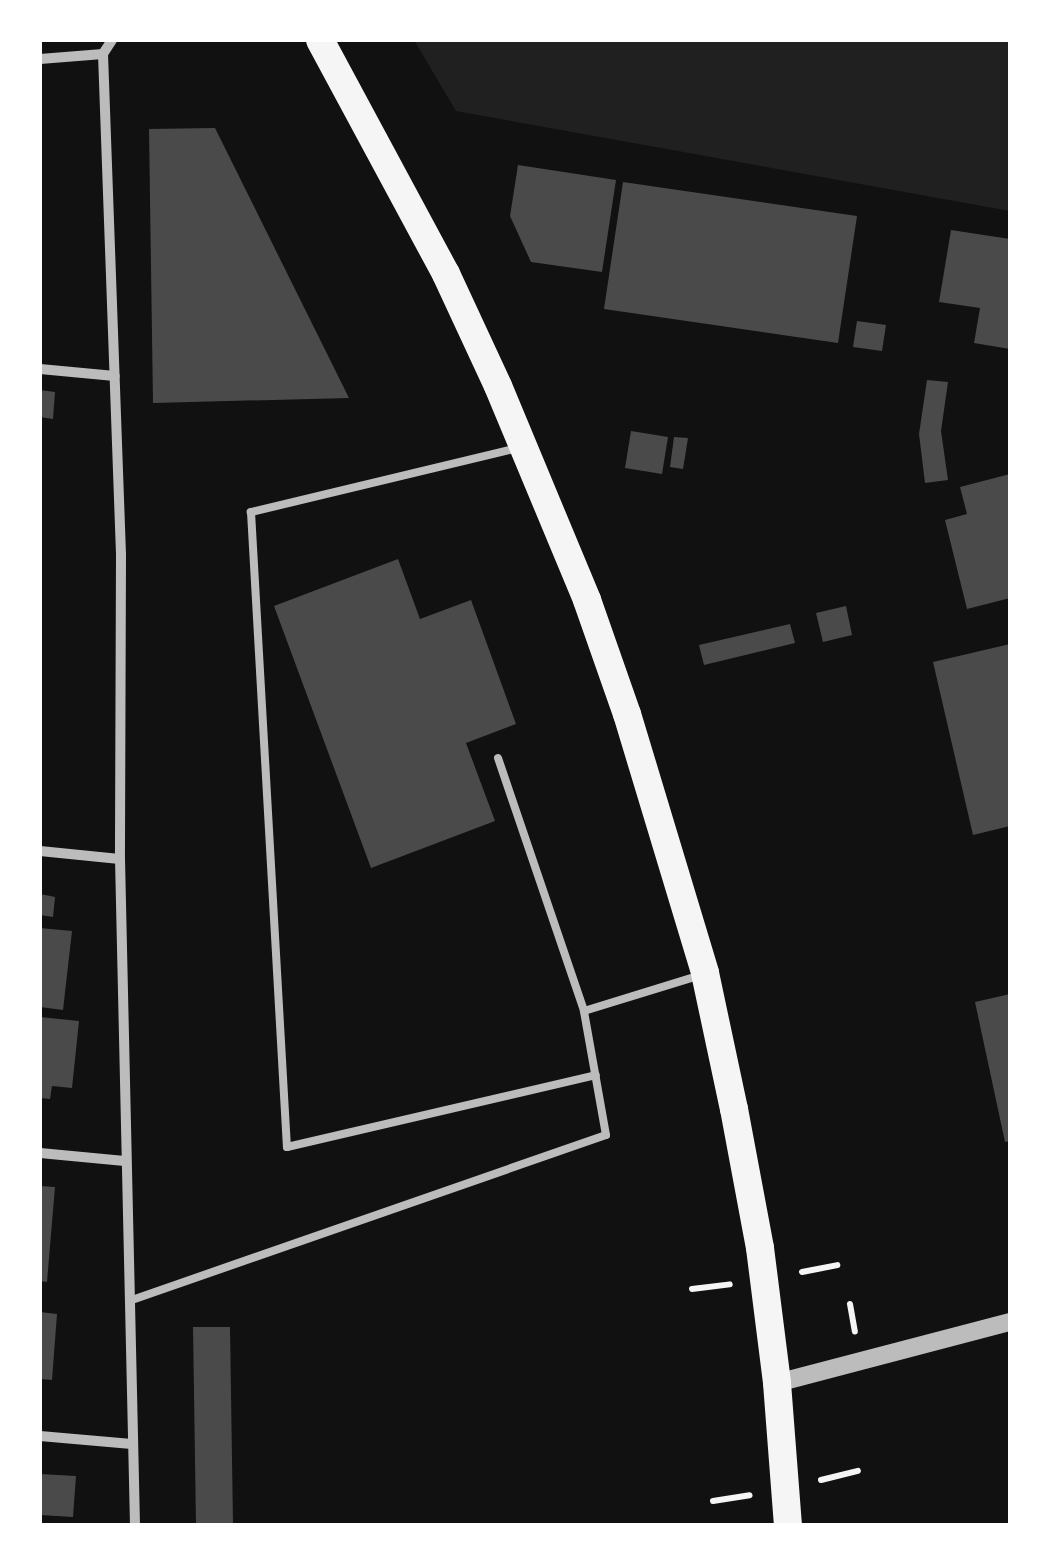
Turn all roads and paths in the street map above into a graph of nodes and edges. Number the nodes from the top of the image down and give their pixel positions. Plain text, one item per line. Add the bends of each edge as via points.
1 (112, 40) edge
2 (320, 40) edge
3 (102, 54) junction
4 (40, 59) edge
5 (40, 368) edge
6 (114, 376) junction
7 (523, 447) junction
8 (498, 758) dead end
9 (40, 851) edge
10 (120, 859) junction
11 (705, 973) junction
12 (584, 1011) junction
13 (596, 1075) junction
14 (40, 1153) edge
15 (125, 1161) junction
16 (129, 1301) junction
17 (1010, 1322) edge
18 (777, 1382) junction
19 (40, 1436) edge
20 (132, 1444) junction
21 (135, 1525) edge
22 (788, 1525) edge

1 - 3 street
2 - 7 highway via 446,274
3 - 4 street
3 - 6 street
5 - 6 street
6 - 10 street
7 - 11 highway via 627,714
7 - 13 lane via 251,512 286,1146
8 - 12 lane
9 - 10 street
10 - 15 street
11 - 12 lane
11 - 18 highway via 760,1248
12 - 13 lane
13 - 16 lane via 606,1135
14 - 15 street
15 - 16 street
16 - 20 street
17 - 18 street
18 - 22 highway
19 - 20 street
20 - 21 street

